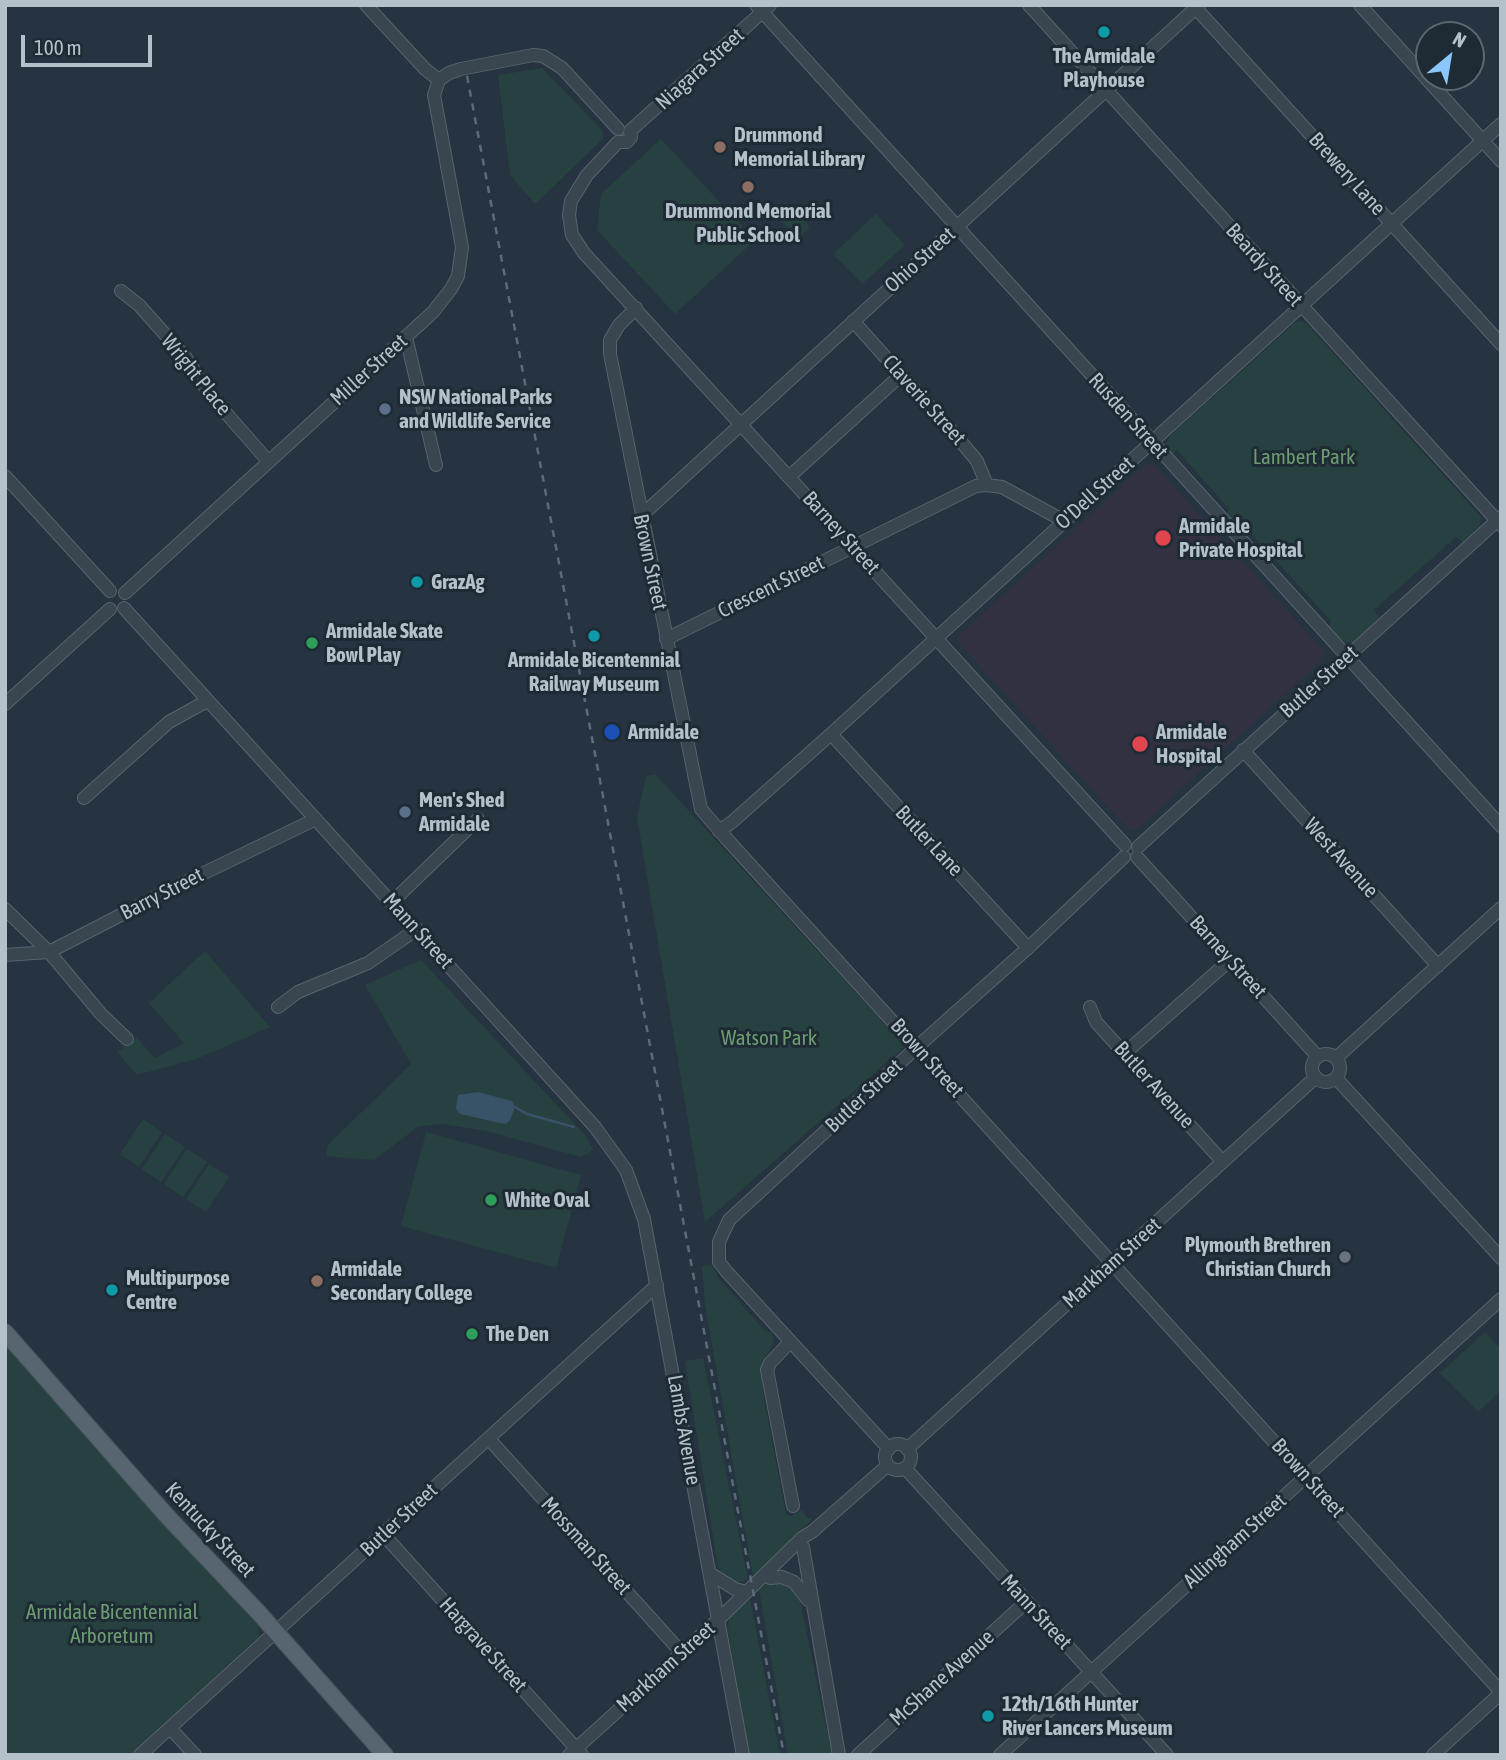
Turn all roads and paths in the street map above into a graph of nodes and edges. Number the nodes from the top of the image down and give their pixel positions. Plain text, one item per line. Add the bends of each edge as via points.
1 (366, 5) edge
2 (1029, 5) edge
3 (1360, 5) edge
4 (1196, 6) edge
5 (763, 8) edge
6 (439, 80) junction
7 (1106, 91) junction
8 (1501, 124) edge
9 (622, 134) junction
10 (1482, 141) junction
11 (1501, 161) edge
12 (569, 215) joint
13 (1392, 223) junction
14 (957, 227) junction
15 (121, 291) dead end
16 (1301, 306) junction
17 (636, 308) junction
18 (853, 321) junction
19 (406, 337) junction
20 (1501, 344) edge
21 (901, 374) junction
22 (741, 423) junction
23 (1152, 441) junction
24 (269, 461) junction
25 (436, 465) dead end
26 (5, 476) edge
27 (790, 476) junction
28 (987, 485) junction
29 (641, 516) junction
30 (1064, 521) junction
31 (1500, 521) edge
32 (853, 546) junction
33 (110, 591) junction
34 (125, 593) junction
35 (124, 608) junction
36 (110, 609) junction
37 (937, 638) junction
38 (666, 639) junction
39 (1346, 657) junction
40 (207, 701) junction
41 (5, 704) edge
42 (831, 734) junction
43 (1243, 751) junction
44 (84, 798) dead end
45 (316, 819) junction
46 (478, 819) dead end
47 (1501, 826) edge
48 (719, 831) junction
49 (1131, 852) junction
50 (392, 902) junction
51 (1501, 908) edge
52 (5, 909) edge
53 (417, 929) junction
54 (1028, 948) junction
55 (49, 952) junction
56 (5, 955) edge
57 (1230, 960) junction
58 (1438, 966) junction
59 (278, 1007) dead end
60 (1090, 1007) dead end
61 (127, 1039) dead end
62 (917, 1047) junction
63 (1125, 1052) junction
64 (1318, 1057) junction
65 (1336, 1058) junction
66 (1316, 1077) junction
67 (1336, 1078) junction
68 (1222, 1161) junction
69 (1501, 1258) edge
70 (1112, 1262) junction
71 (657, 1285) junction
72 (1501, 1300) edge
73 (5, 1332) edge
74 (790, 1342) junction
75 (489, 1439) junction
76 (889, 1449) junction
77 (907, 1449) junction
78 (888, 1465) junction
79 (905, 1468) junction
80 (1306, 1477) junction
81 (793, 1506) dead end
82 (813, 1531) junction
83 (384, 1535) junction
84 (803, 1547) junction
85 (711, 1574) junction
86 (766, 1578) junction
87 (747, 1592) junction
88 (1026, 1602) junction
89 (812, 1606) junction
90 (719, 1619) junction
91 (276, 1633) junction
92 (682, 1653) junction
93 (1092, 1672) junction
94 (1501, 1692) edge
95 (170, 1728) junction
96 (575, 1753) edge
97 (140, 1755) edge
98 (195, 1755) edge
99 (385, 1755) edge
100 (743, 1755) edge
101 (839, 1755) edge
102 (858, 1755) edge
103 (1000, 1755) edge
104 (1167, 1755) edge
105 (1433, 1755) edge

1 - 6 street
2 - 7 street, Beardy Street
3 - 10 street
4 - 7 street, Ohio Street
4 - 13 street, Brewery Lane
5 - 9 street, Niagara Street
5 - 14 street, Rusden Street
6 - 9 street via 461,69 543,57 562,68
6 - 19 street, Miller Street via 434,95 461,235 461,262 443,302
7 - 14 street, Ohio Street
7 - 16 street, Beardy Street
8 - 10 street, O'Dell Street
9 - 12 street, Niagara Street via 575,190
10 - 11 street
10 - 13 street, O'Dell Street
12 - 17 street, Barney Street via 572,235 584,253
13 - 16 street, O'Dell Street
13 - 20 street, Brewery Lane
14 - 18 street, Ohio Street
14 - 23 street, Rusden Street
15 - 24 street, Wright Place via 186,358 211,396
16 - 23 street, O'Dell Street
16 - 31 street, Beardy Street
17 - 22 street, Barney Street
17 - 29 street, Brown Street via 610,340 610,354
18 - 21 street, Claverie Street
18 - 22 street, Ohio Street
19 - 24 street, Miller Street
19 - 25 street
21 - 27 street
21 - 28 street, Claverie Street via 977,461
22 - 27 street, Barney Street
22 - 29 street, Ohio Street
23 - 30 street, O'Dell Street
23 - 39 street, Rusden Street
24 - 34 street, Miller Street
26 - 33 street
27 - 32 street, Barney Street
28 - 30 street via 1002,487
28 - 32 street, Crescent Street via 966,489
29 - 38 street, Brown Street
30 - 37 street, O'Dell Street
31 - 39 street, Butler Street
32 - 37 street, Barney Street
32 - 38 street, Crescent Street
33 - 34 street
33 - 36 street via 106,600
34 - 35 street via 128,601
35 - 36 street
35 - 40 street, Mann Street
36 - 41 street
37 - 42 street, O'Dell Street
37 - 49 street, Barney Street
38 - 48 street, Brown Street via 701,808
39 - 43 street, Butler Street
39 - 47 street, Rusden Street
40 - 44 street via 169,722
40 - 45 street, Mann Street
42 - 48 street, O'Dell Street
42 - 54 street, Butler Lane
43 - 49 street, Butler Street
43 - 58 street, West Avenue
45 - 50 street, Mann Street
45 - 55 street, Barry Street
46 - 50 street
48 - 62 street, Brown Street
49 - 54 street, Butler Street
49 - 57 street, Barney Street
50 - 53 street, Mann Street
51 - 58 street
52 - 55 street
53 - 59 street via 368,963 298,992
53 - 71 street, Mann Street via 612,1149 641,1210
54 - 62 street, Butler Street
55 - 56 street, Barry Street
55 - 61 street
57 - 63 street
57 - 64 street, Barney Street
58 - 65 street
60 - 63 street, Butler Avenue via 1096,1023
62 - 70 street, Brown Street
62 - 74 street, Butler Street via 729,1220 719,1242 719,1262
63 - 68 street, Butler Avenue
64 - 65 street
64 - 66 street via 1312,1067
65 - 67 street via 1340,1068
66 - 67 street via 1325,1082
66 - 68 street, Markham Street
67 - 69 street
68 - 70 street, Markham Street
70 - 77 street, Markham Street
70 - 80 street, Brown Street
71 - 75 street, Butler Street
71 - 85 street, Lambs Avenue
72 - 80 street, Allingham Street
73 - 91 main road, Kentucky Street
74 - 76 street
74 - 81 street via 766,1370
75 - 83 street, Butler Street
75 - 92 street, Mossman Street
76 - 77 street via 896,1445
76 - 78 street via 885,1455
77 - 79 street via 910,1461
78 - 79 street via 895,1470
78 - 82 street, Markham Street
79 - 88 street, Mann Street
80 - 93 street, Allingham Street
80 - 94 street, Brown Street
82 - 84 street, Markham Street
82 - 86 street, Markham Street via 766,1571
83 - 91 street, Butler Street
83 - 96 street, Hargrave Street
84 - 86 street, Markham Street
84 - 89 street
85 - 87 street
85 - 90 street, Lambs Avenue
86 - 87 street, Markham Street
86 - 89 street via 794,1582
87 - 90 street, Markham Street
88 - 93 street, Mann Street
88 - 102 street, McShane Avenue
89 - 101 street
90 - 92 street, Markham Street
90 - 100 street, Lambs Avenue
91 - 95 street, Butler Street
91 - 99 main road, Kentucky Street
92 - 96 street, Markham Street
93 - 103 street, Allingham Street
93 - 104 street, Mann Street
94 - 105 street
95 - 97 street, Butler Street
95 - 98 street

